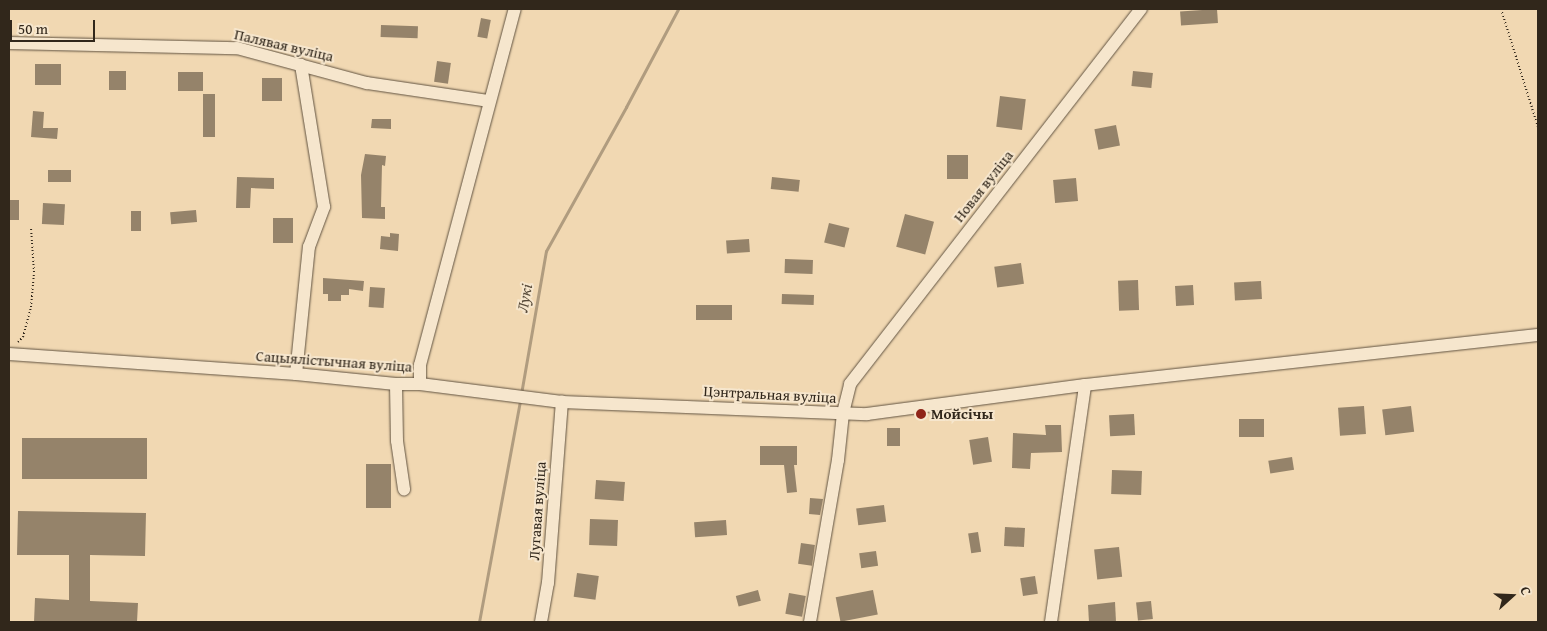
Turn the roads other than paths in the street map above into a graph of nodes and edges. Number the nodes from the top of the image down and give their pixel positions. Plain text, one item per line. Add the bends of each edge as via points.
1 (515, 9) edge
2 (1141, 9) edge
3 (9, 43) edge
4 (301, 65) junction
5 (489, 101) junction
6 (1538, 335) edge
7 (11, 350) edge
8 (296, 374) junction
9 (396, 384) junction
10 (420, 384) junction
11 (1085, 385) junction
12 (562, 402) junction
13 (842, 413) junction
14 (404, 488) dead end
15 (541, 622) edge
16 (810, 622) edge
17 (1051, 622) edge

1 - 5 street, Сацыялістычная вуліца
2 - 13 street, Новая вуліца via 850,384
3 - 4 street, Палявая вуліца via 237,48
4 - 5 street, Палявая вуліца via 367,83
4 - 8 street via 324,207 309,247
5 - 10 street, Сацыялістычная вуліца via 420,365
6 - 11 street
7 - 8 street, Сацыялістычная вуліца
8 - 9 street, Сацыялістычная вуліца
9 - 10 street, Сацыялістычная вуліца
9 - 14 street via 397,441
10 - 12 street, Цэнтральная вуліца
11 - 13 street via 867,414
11 - 17 street
12 - 13 street, Цэнтральная вуліца
12 - 15 street, Лугавая вуліца via 548,583
13 - 16 street, Цэнтральная вуліца via 838,460

